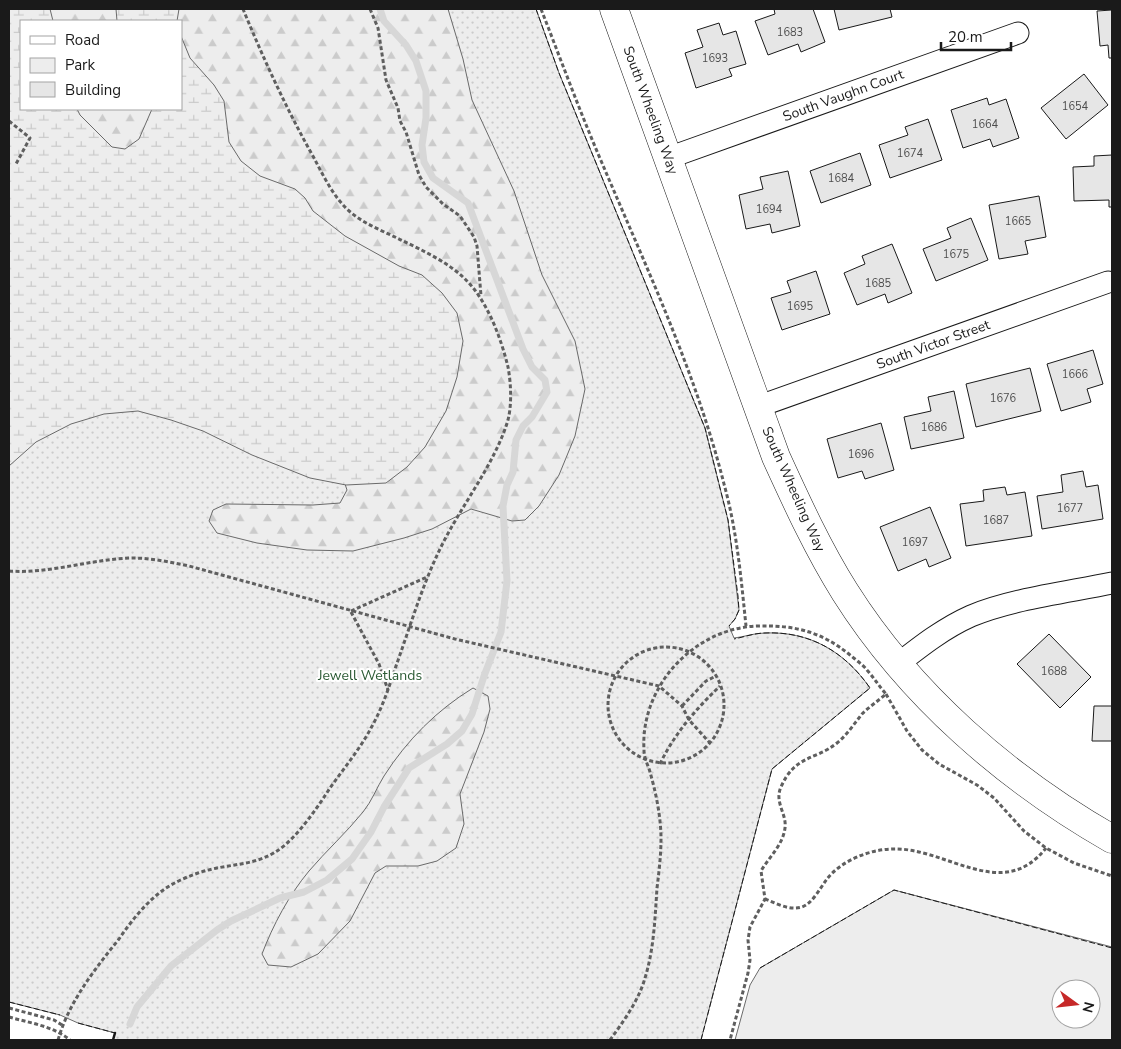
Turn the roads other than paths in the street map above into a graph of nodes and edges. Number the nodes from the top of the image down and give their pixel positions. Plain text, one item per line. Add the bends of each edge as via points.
1 (614, 9) edge
2 (1018, 33) dead end
3 (668, 158) junction
4 (1108, 282) dead end
5 (757, 407) junction
6 (1112, 583) edge
7 (898, 664) junction
8 (1112, 839) edge

1 - 3 street, South Wheeling Way
2 - 3 street, South Vaughn Court
3 - 5 street, South Wheeling Way
4 - 5 street, South Victor Street
5 - 7 street, South Wheeling Way via 776,457 834,575
6 - 7 street via 1014,603 971,616 934,637
7 - 8 street, South Wheeling Way via 945,714 986,751 1041,793

